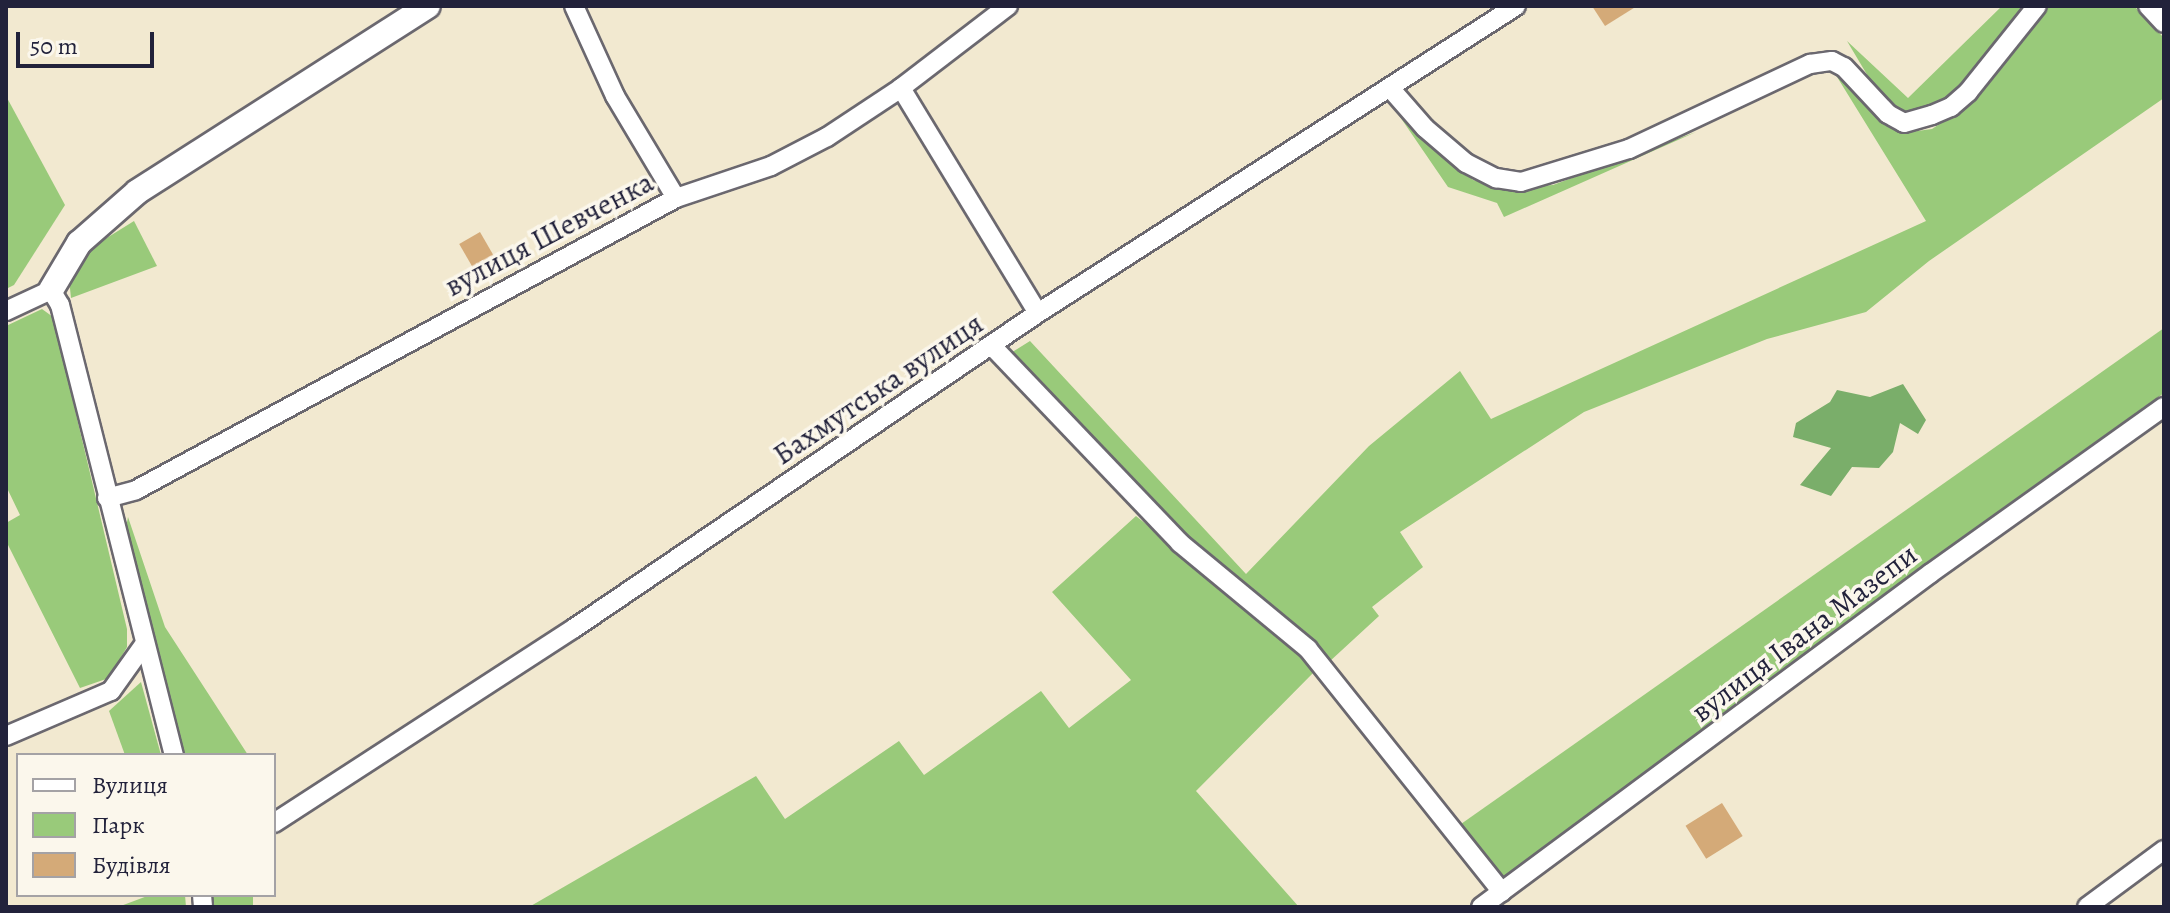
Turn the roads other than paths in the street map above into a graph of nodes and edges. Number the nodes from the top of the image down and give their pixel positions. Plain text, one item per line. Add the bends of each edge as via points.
1 (428, 6) edge
2 (574, 6) edge
3 (1008, 6) edge
4 (1516, 6) edge
5 (2037, 6) edge
6 (2148, 6) edge
7 (2164, 23) edge
8 (901, 88) junction
9 (1390, 88) junction
10 (676, 198) junction
11 (51, 290) junction
12 (6, 311) edge
13 (1038, 313) junction
14 (993, 347) junction
15 (2164, 407) edge
16 (107, 498) junction
17 (143, 646) junction
18 (6, 736) edge
19 (173, 753) edge
20 (276, 822) edge
21 (2164, 850) edge
22 (1502, 892) junction
23 (1484, 906) edge
24 (2087, 907) edge

1 - 11 street via 137,192 79,243
2 - 10 street via 615,96
3 - 8 street, вулиця Шевченка
4 - 9 street, Бахмутська вулиця
5 - 9 street via 1968,92 1932,115 1904,123 1888,114 1844,67 1832,61 1810,64 1629,149 1521,182 1496,178 1466,163
6 - 7 street
8 - 10 street, вулиця Шевченка via 771,166
8 - 13 street
9 - 13 street, Бахмутська вулиця
10 - 16 street, вулиця Шевченка via 136,490
11 - 12 street
11 - 16 street via 60,305
13 - 14 street, Бахмутська вулиця
14 - 20 street, Бахмутська вулиця
14 - 22 street via 1180,543 1308,649
15 - 22 street, вулиця Івана Мазепи
16 - 17 street
17 - 18 street via 111,691
17 - 19 street
21 - 24 street
22 - 23 street, вулиця Івана Мазепи

